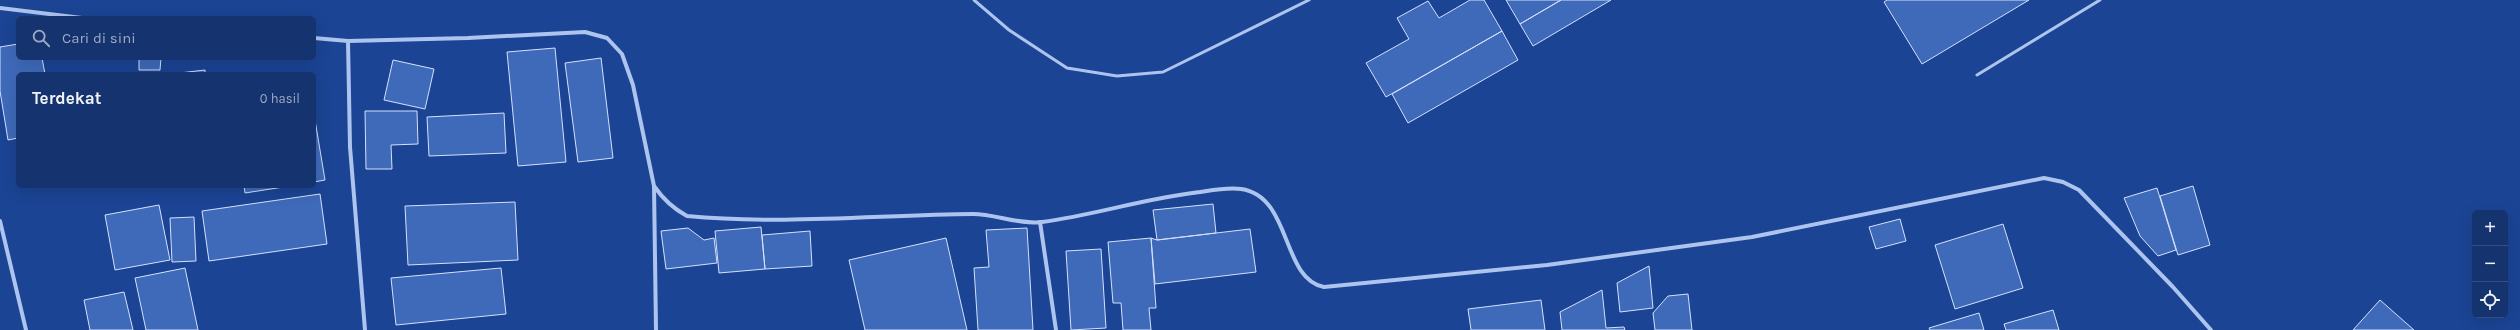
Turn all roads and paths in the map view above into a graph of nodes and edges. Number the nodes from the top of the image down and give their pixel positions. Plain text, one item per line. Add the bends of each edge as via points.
1 (974, 0) edge
2 (1309, 0) edge
3 (2100, 0) edge
4 (0, 8) edge
5 (66, 16) edge
6 (316, 38) edge
7 (348, 41) junction
8 (1977, 75) dead end
9 (654, 186) junction
10 (0, 221) edge
11 (1040, 222) junction
12 (26, 330) edge
13 (365, 330) edge
14 (656, 330) edge
15 (1056, 330) edge
16 (2211, 330) edge

1 - 2 lane via 1010,30 1068,68 1117,76 1163,72
3 - 8 lane
4 - 5 street
6 - 7 street
7 - 9 street via 478,38 561,32 586,32 606,38 622,54 633,85
7 - 13 street via 350,147
9 - 11 street via 675,210 687,216 818,219 975,214
9 - 14 street
10 - 12 street
11 - 15 street
11 - 16 street via 1164,196 1241,189 1255,192 1267,201 1310,282 1324,287 1547,265 1752,237 2044,178 2063,182 2079,190

